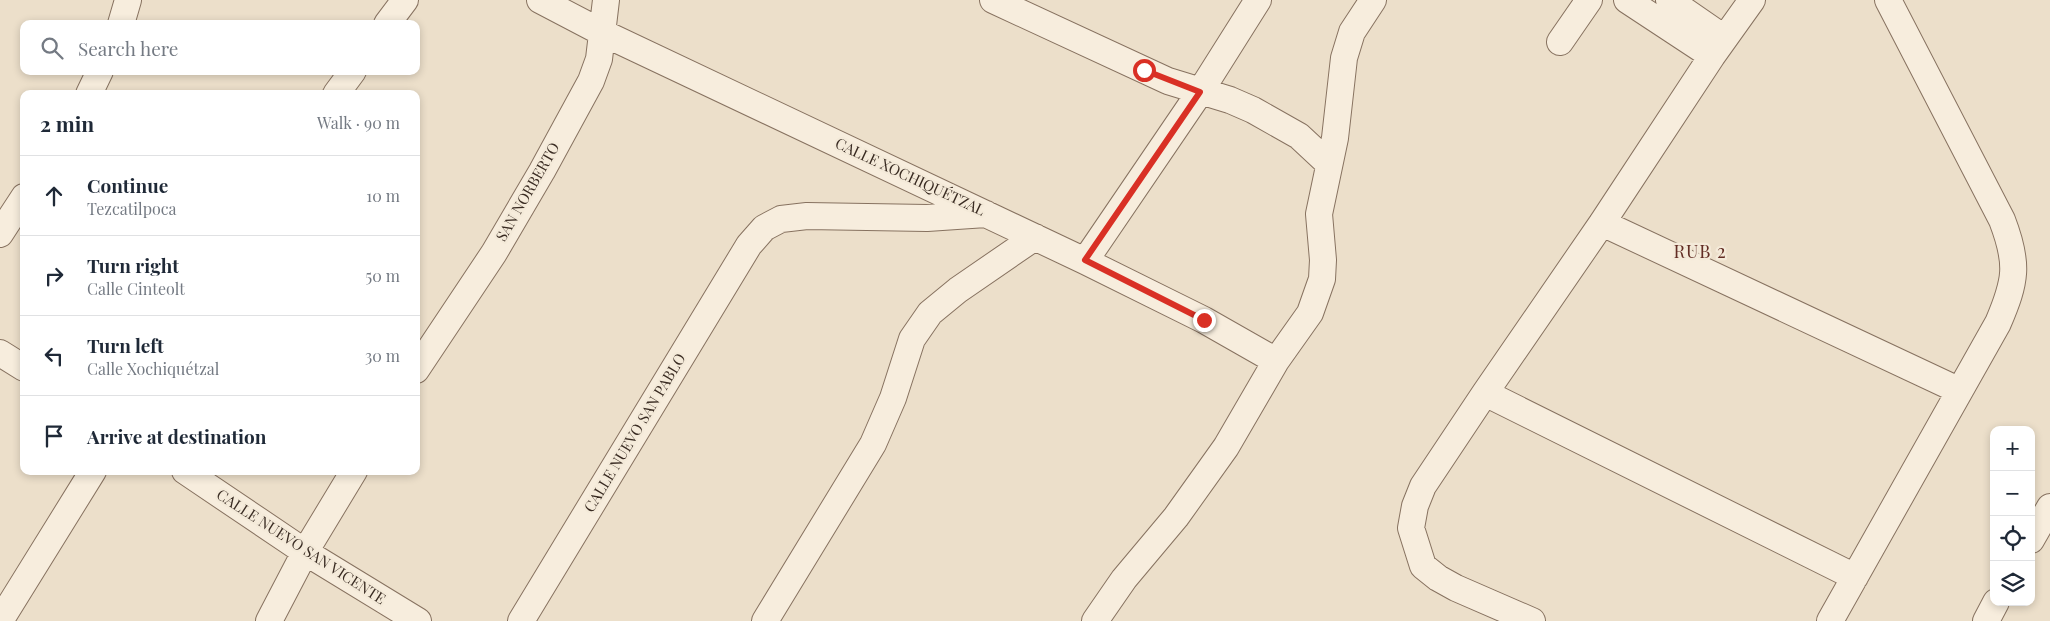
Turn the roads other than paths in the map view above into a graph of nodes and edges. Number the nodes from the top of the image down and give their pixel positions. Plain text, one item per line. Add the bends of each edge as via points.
1 (128, 0) edge
2 (405, 0) edge
3 (540, 0) edge
4 (606, 0) edge
5 (993, 0) edge
6 (1258, 0) edge
7 (1372, 0) edge
8 (1589, 0) edge
9 (1627, 0) edge
10 (1669, 0) edge
11 (1752, 0) edge
12 (1888, 0) edge
13 (122, 20) edge
14 (390, 20) edge
15 (602, 33) junction
16 (1560, 42) dead end
17 (1718, 47) junction
18 (98, 75) edge
19 (350, 75) edge
20 (91, 90) edge
21 (339, 90) edge
22 (1200, 92) junction
23 (1329, 164) junction
24 (20, 203) edge
25 (989, 214) junction
26 (1602, 223) junction
27 (0, 234) edge
28 (1035, 236) junction
29 (1085, 260) junction
30 (0, 353) edge
31 (1276, 361) junction
32 (420, 364) edge
33 (20, 366) edge
34 (1958, 390) junction
35 (1485, 393) junction
36 (91, 475) edge
37 (191, 475) edge
38 (352, 475) edge
39 (2049, 512) edge
40 (2035, 534) edge
41 (305, 552) junction
42 (1856, 577) junction
43 (1994, 606) edge
44 (0, 621) edge
45 (269, 621) edge
46 (418, 621) edge
47 (521, 621) edge
48 (765, 621) edge
49 (1095, 621) edge
50 (1532, 621) edge
51 (1830, 621) edge
52 (1986, 621) edge

1 - 13 street
2 - 14 street
3 - 15 street, CALLE XOCHIQUÉTZAL
4 - 15 street, SAN NORBERTO
5 - 22 street via 1152,74
6 - 22 street
7 - 23 street via 1352,32 1344,58
8 - 16 street
9 - 17 street
10 - 17 street
11 - 17 street
12 - 34 street via 2002,220 2012,249 2014,275 2010,293 1998,323
15 - 25 street, CALLE XOCHIQUÉTZAL
15 - 32 street, SAN NORBERTO via 599,59 591,81 542,171 494,253
17 - 26 street
18 - 20 street
19 - 21 street
22 - 23 street via 1230,100 1267,117 1298,136
22 - 29 street
23 - 31 street via 1319,214 1323,260 1320,288 1310,313
24 - 27 street
25 - 28 street, CALLE XOCHIQUÉTZAL
25 - 47 street, CALLE NUEVO SAN PABLO via 927,218 807,216 781,219 764,228 749,244
26 - 34 street
26 - 35 street
28 - 29 street, CALLE XOCHIQUÉTZAL
28 - 48 street via 930,313 912,339 893,398 873,444
29 - 31 street, CALLE XOCHIQUÉTZAL via 1204,320
30 - 33 street
31 - 49 street via 1226,447
34 - 42 street
35 - 42 street
35 - 50 street via 1423,486 1414,506 1411,528 1423,566 1438,578
36 - 44 street
37 - 41 street, CALLE NUEVO SAN VICENTE
38 - 41 street
39 - 40 street
41 - 45 street
41 - 46 street, CALLE NUEVO SAN VICENTE
42 - 51 street
43 - 52 street

